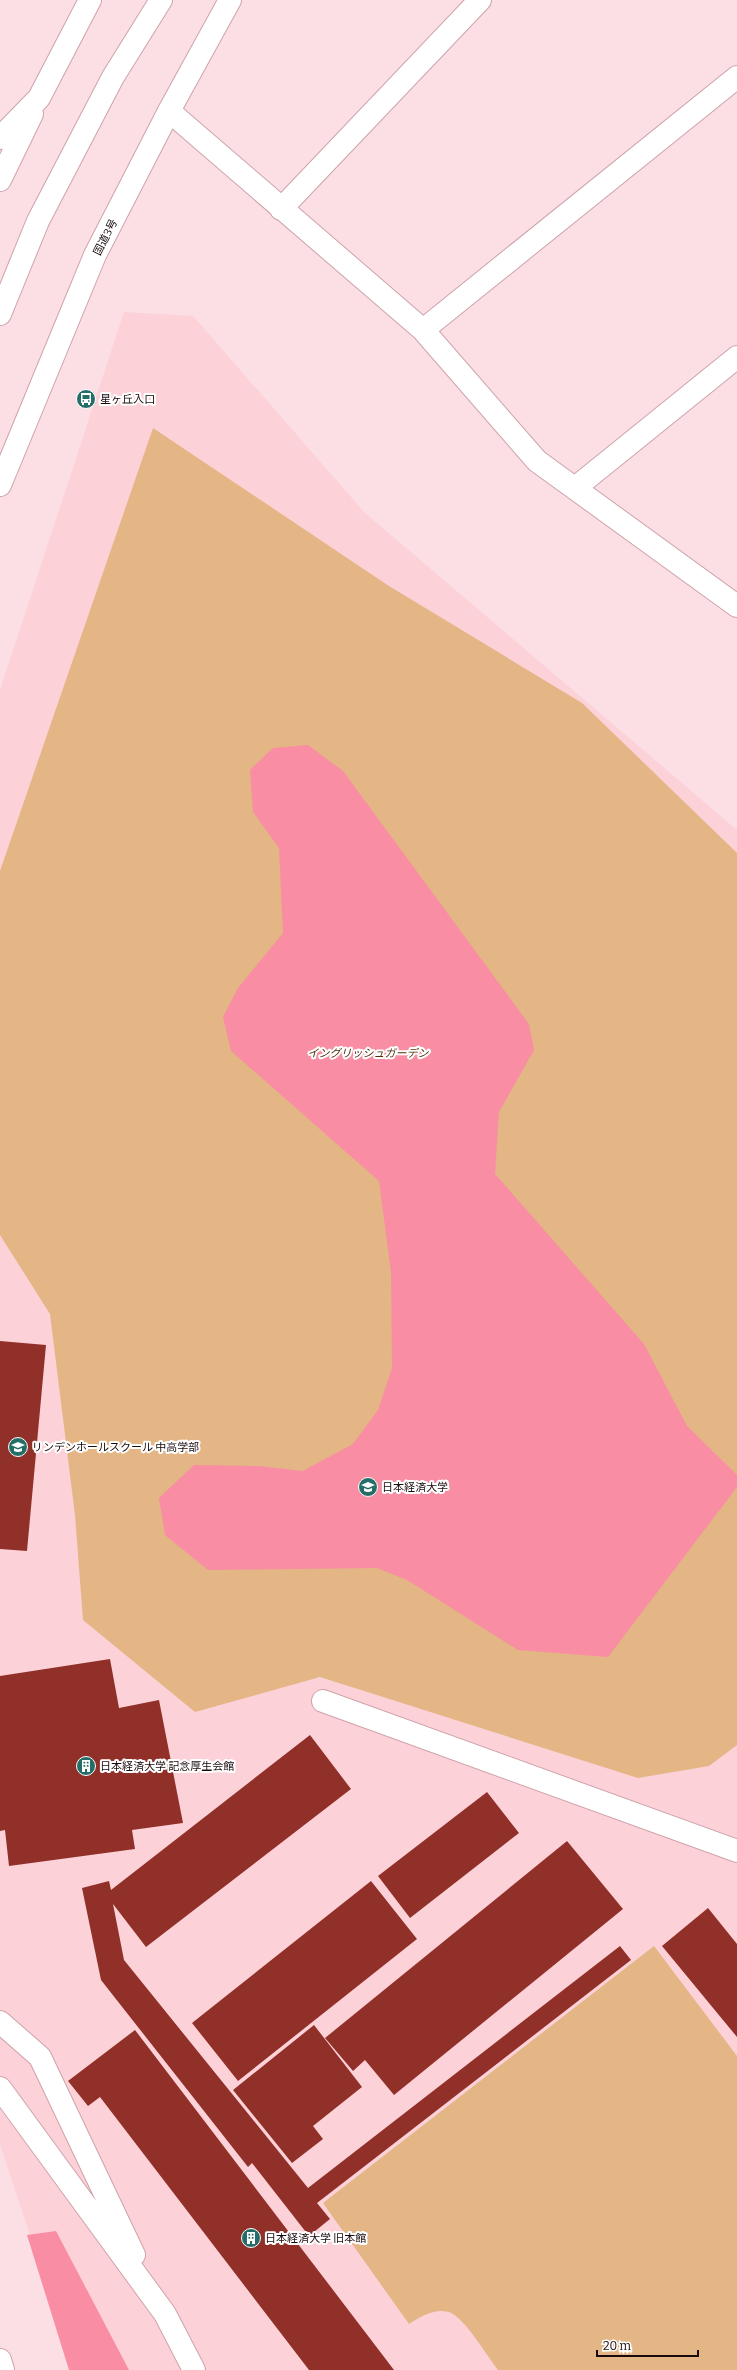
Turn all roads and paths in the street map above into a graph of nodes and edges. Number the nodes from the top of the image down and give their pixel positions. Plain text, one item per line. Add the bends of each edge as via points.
1 (90, 0) edge
2 (161, 0) edge
3 (230, 0) edge
4 (480, 0) edge
5 (737, 77) edge
6 (39, 98) junction
7 (169, 111) junction
8 (0, 138) edge
9 (0, 180) edge
10 (281, 209) junction
11 (0, 314) edge
12 (423, 330) junction
13 (737, 357) edge
14 (0, 485) edge
15 (575, 488) junction
16 (737, 606) edge
17 (323, 1701) dead end
18 (737, 1851) edge
19 (0, 2022) edge
20 (0, 2088) edge
21 (158, 2304) junction
22 (0, 2360) edge
23 (3, 2370) edge
24 (194, 2370) edge

1 - 6 main road
2 - 11 main road via 113,76 38,221
3 - 7 main road, 国道3号
4 - 10 main road
5 - 12 main road
6 - 8 main road
6 - 9 main road
7 - 10 main road
7 - 14 main road, 国道3号 via 96,255
10 - 12 main road
12 - 15 main road via 538,461
13 - 15 main road
15 - 16 main road
17 - 18 main road
19 - 21 main road via 40,2056
20 - 21 main road
21 - 24 main road
22 - 23 main road

